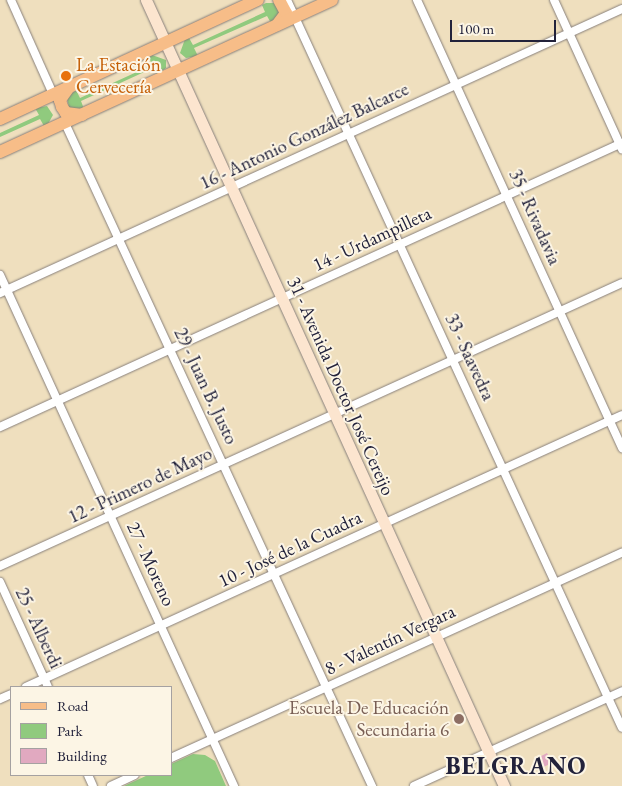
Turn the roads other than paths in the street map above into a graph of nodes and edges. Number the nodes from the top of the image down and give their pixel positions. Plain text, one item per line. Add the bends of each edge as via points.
1 (11, 0) edge
2 (146, 0) edge
3 (258, 0) edge
4 (279, 0) edge
5 (287, 0) edge
6 (332, 0) edge
7 (417, 0) edge
8 (554, 0) edge
9 (622, 9) edge
10 (294, 17) junction
11 (277, 25) junction
12 (569, 33) junction
13 (166, 44) junction
14 (178, 71) junction
15 (456, 84) junction
16 (69, 87) junction
17 (53, 95) junction
18 (82, 115) junction
19 (0, 119) edge
20 (65, 123) junction
21 (346, 135) junction
22 (621, 145) edge
23 (0, 152) edge
24 (231, 187) junction
25 (507, 195) junction
26 (117, 239) junction
27 (400, 244) junction
28 (0, 274) edge
29 (622, 283) edge
30 (3, 291) edge
31 (282, 298) junction
32 (560, 312) junction
33 (171, 349) junction
34 (454, 360) junction
35 (58, 400) junction
36 (335, 414) junction
37 (622, 415) edge
38 (610, 421) junction
39 (0, 427) edge
40 (622, 448) edge
41 (224, 464) junction
42 (504, 469) junction
43 (111, 516) junction
44 (384, 524) junction
45 (622, 552) edge
46 (0, 566) edge
47 (274, 574) junction
48 (0, 582) edge
49 (555, 582) junction
50 (161, 626) junction
51 (436, 637) junction
52 (44, 679) junction
53 (28, 686) edge
54 (48, 686) edge
55 (326, 687) junction
56 (622, 691) edge
57 (608, 698) junction
58 (622, 728) edge
59 (213, 739) junction
60 (488, 752) junction
61 (172, 758) edge
62 (133, 776) edge
63 (111, 786) edge
64 (234, 786) edge
65 (372, 786) edge
66 (414, 786) edge
67 (504, 786) edge

1 - 17 street, 29 - Juan B. Justo
2 - 13 street, 31 - Avenida Doctor José Cereijo
3 - 13 main road
4 - 11 main road via 286,13
5 - 10 street, 33 - Saavedra
6 - 10 main road
7 - 15 street, 35 - Rivadavia
8 - 12 street
9 - 12 street, 16 - Antonio González Balcarce
10 - 11 main road
10 - 21 street, 33 - Saavedra
11 - 14 main road
12 - 15 street, 16 - Antonio González Balcarce
12 - 22 street
13 - 14 street, 31 - Avenida Doctor José Cereijo
13 - 16 main road
14 - 18 main road
14 - 24 street, 31 - Avenida Doctor José Cereijo
15 - 21 street, 16 - Antonio González Balcarce
15 - 25 street, 35 - Rivadavia
16 - 17 main road
16 - 18 main road via 60,100 62,107 66,113
17 - 19 main road
17 - 20 street, 29 - Juan B. Justo
18 - 20 main road
20 - 23 main road
20 - 26 street, 29 - Juan B. Justo
21 - 24 street, 16 - Antonio González Balcarce
21 - 27 street, 33 - Saavedra
22 - 25 street, 14 - Urdampilleta
24 - 26 street, 16 - Antonio González Balcarce
24 - 31 street, 31 - Avenida Doctor José Cereijo
25 - 27 street, 14 - Urdampilleta
25 - 32 street, 35 - Rivadavia
26 - 30 street, 16 - Antonio González Balcarce
26 - 33 street, 29 - Juan B. Justo
27 - 31 street, 14 - Urdampilleta
27 - 34 street, 33 - Saavedra
28 - 30 street, 27 - Moreno
29 - 32 street, 12 - Primero de Mayo
30 - 35 street, 27 - Moreno
31 - 33 street, 14 - Urdampilleta
31 - 36 street, 31 - Avenida Doctor José Cereijo
32 - 34 street, 12 - Primero de Mayo
32 - 38 street, 35 - Rivadavia
33 - 35 street, 14 - Urdampilleta
33 - 41 street, 29 - Juan B. Justo
34 - 36 street, 12 - Primero de Mayo
34 - 42 street, 33 - Saavedra
35 - 39 street, 14 - Urdampilleta
35 - 43 street, 27 - Moreno
36 - 41 street, 12 - Primero de Mayo
36 - 44 street, 31 - Avenida Doctor José Cereijo
37 - 38 street, 10 - José de la Cuadra
38 - 40 street, 35 - Rivadavia
38 - 42 street, 10 - José de la Cuadra
41 - 43 street, 12 - Primero de Mayo
41 - 47 street, 29 - Juan B. Justo
42 - 44 street, 10 - José de la Cuadra
42 - 49 street, 33 - Saavedra
43 - 46 street, 12 - Primero de Mayo
43 - 50 street, 27 - Moreno
44 - 47 street, 10 - José de la Cuadra
44 - 51 street, 31 - Avenida Doctor José Cereijo
45 - 49 street, 8 - Valentín Vergara
47 - 50 street, 10 - José de la Cuadra
47 - 55 street, 29 - Juan B. Justo
48 - 52 street, 25 - Alberdi
49 - 51 street, 8 - Valentín Vergara
49 - 57 street, 33 - Saavedra
50 - 52 street, 10 - José de la Cuadra
50 - 59 street, 27 - Moreno
51 - 55 street, 8 - Valentín Vergara
51 - 60 street, 31 - Avenida Doctor José Cereijo
52 - 53 street, 10 - José de la Cuadra
52 - 54 street, 25 - Alberdi
55 - 59 street, 8 - Valentín Vergara
55 - 65 street, 29 - Juan B. Justo
56 - 57 street
57 - 58 street, 33 - Saavedra
57 - 60 street
59 - 61 street, 8 - Valentín Vergara
59 - 64 street, 27 - Moreno
60 - 66 street
60 - 67 street, 31 - Avenida Doctor José Cereijo
62 - 63 street

